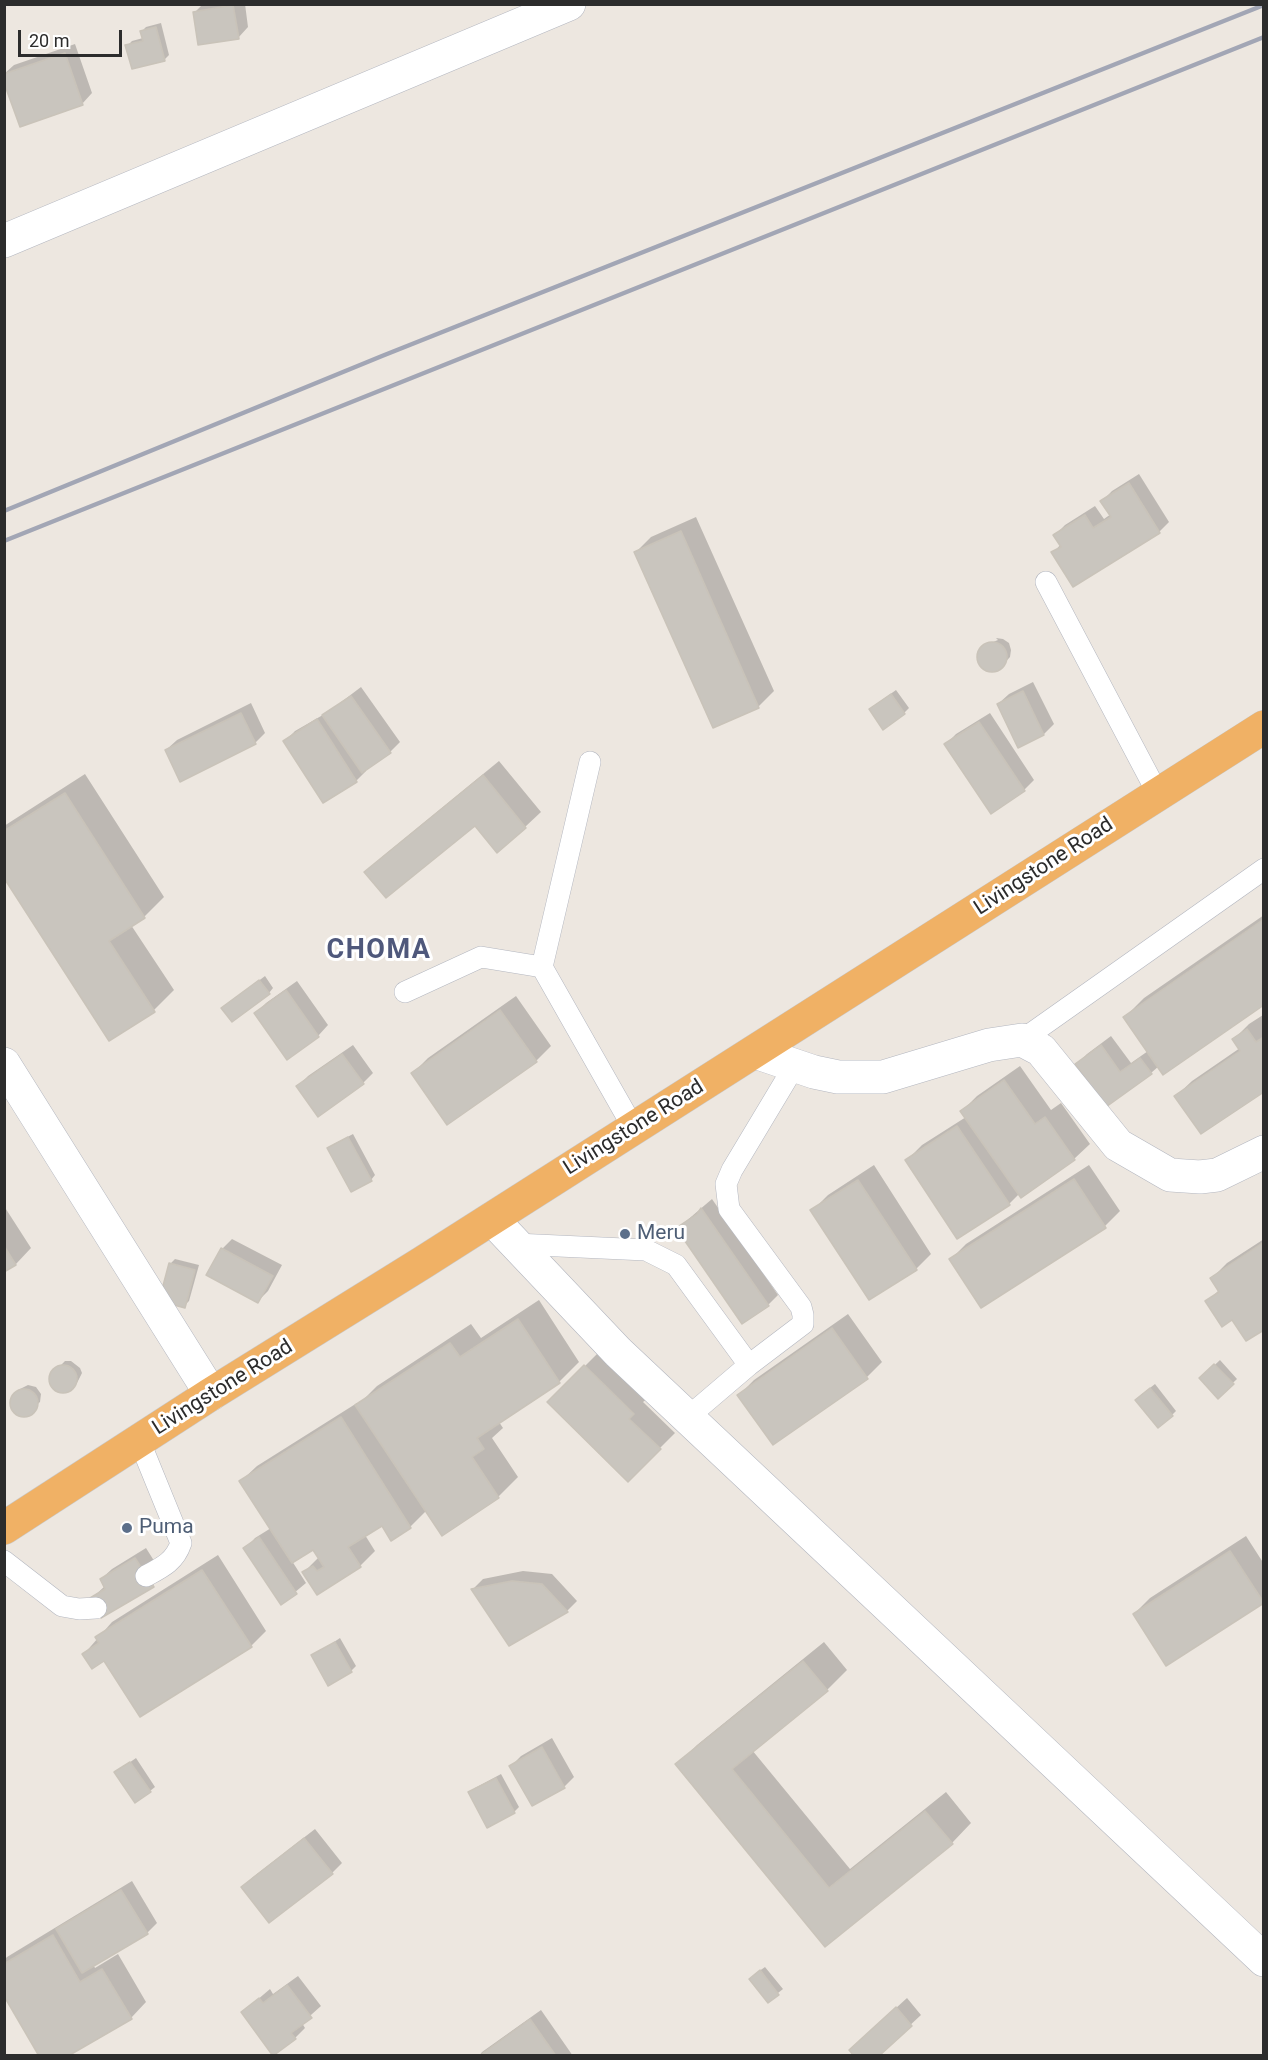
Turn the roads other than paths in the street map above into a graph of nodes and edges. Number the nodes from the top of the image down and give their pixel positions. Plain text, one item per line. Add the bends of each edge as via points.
1 (569, 4) edge
2 (4, 241) edge
3 (1046, 582) dead end
4 (1263, 728) edge
5 (590, 762) dead end
6 (1158, 794) junction
7 (1263, 869) edge
8 (542, 967) junction
9 (405, 992) dead end
10 (1022, 1040) junction
11 (755, 1052) junction
12 (4, 1064) edge
13 (795, 1065) junction
14 (634, 1129) junction
15 (1263, 1152) edge
16 (492, 1219) junction
17 (515, 1244) junction
18 (749, 1365) junction
19 (211, 1394) junction
20 (688, 1417) junction
21 (139, 1440) junction
22 (4, 1528) edge
23 (4, 1561) edge
24 (146, 1576) dead end
25 (96, 1608) dead end
26 (1263, 1960) edge

1 - 2 street
3 - 6 lane
4 - 6 highway, Livingstone Road
5 - 8 lane
6 - 11 highway, Livingstone Road
7 - 10 lane
8 - 9 lane via 481,957
8 - 14 lane
10 - 13 street via 989,1045 883,1077 838,1077
10 - 15 street via 1041,1050 1118,1145 1170,1175 1217,1175
11 - 13 street
11 - 14 highway, Livingstone Road
12 - 19 street
13 - 18 lane via 726,1184 729,1209 801,1306 803,1315 803,1324
14 - 16 highway, Livingstone Road
16 - 17 street
16 - 19 highway, Livingstone Road
17 - 18 lane via 646,1250 663,1257 676,1265
17 - 20 street via 618,1352
18 - 20 lane
19 - 21 highway, Livingstone Road
20 - 26 street
21 - 22 highway, Livingstone Road
21 - 24 lane via 181,1543 169,1564
23 - 25 lane via 62,1605

